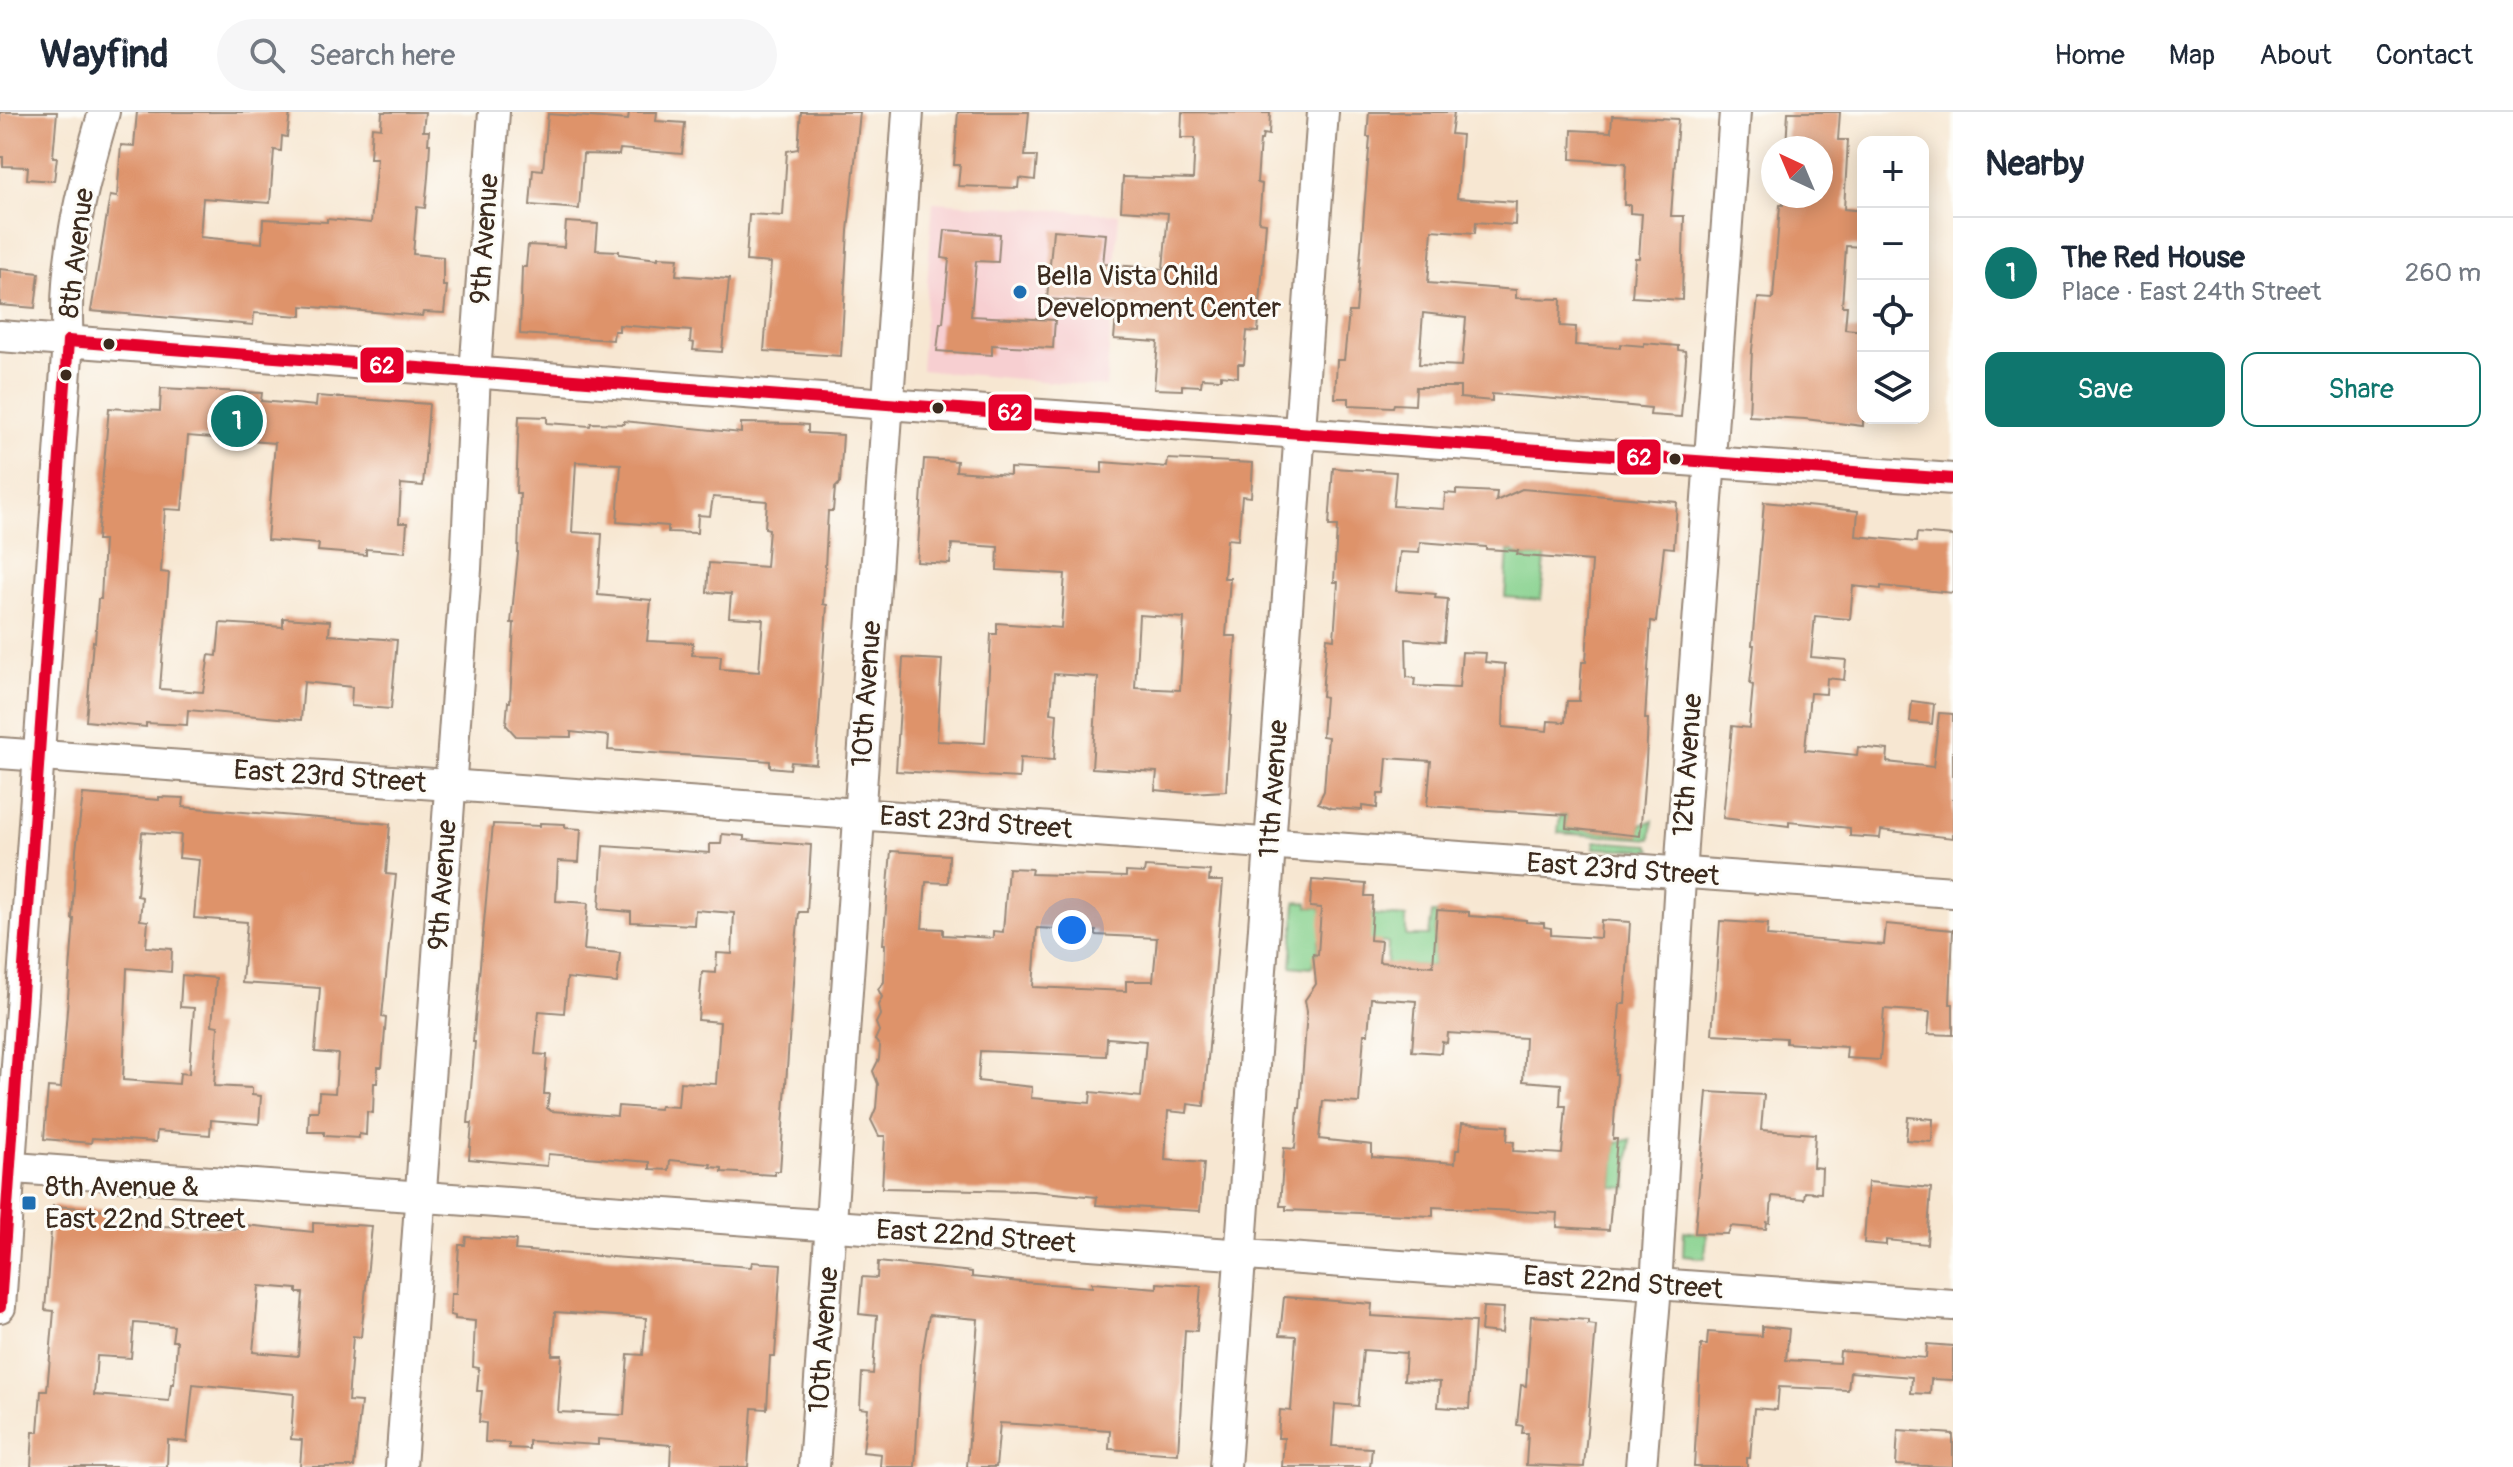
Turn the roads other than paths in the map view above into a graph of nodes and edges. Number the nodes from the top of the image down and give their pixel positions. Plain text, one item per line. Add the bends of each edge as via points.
1 (104, 112) edge
2 (494, 112) edge
3 (908, 112) edge
4 (1323, 112) edge
5 (1735, 112) edge
6 (0, 336) edge
7 (68, 341) junction
8 (475, 374) junction
9 (887, 404) junction
10 (1300, 432) junction
11 (1710, 463) junction
12 (1953, 479) edge
13 (0, 753) edge
14 (40, 755) junction
15 (450, 785) junction
16 (858, 814) junction
17 (1270, 845) junction
18 (1680, 874) junction
19 (1953, 892) edge
20 (5, 1167) edge
21 (421, 1197) junction
22 (832, 1227) junction
23 (1239, 1256) junction
24 (1656, 1286) junction
25 (1953, 1305) edge
26 (0, 1307) edge
27 (401, 1467) edge
28 (814, 1467) edge
29 (1225, 1467) edge
30 (1641, 1467) edge

1 - 7 street, 8th Avenue via 80,194 65,304
2 - 8 street, 9th Avenue
3 - 9 street, 10th Avenue
4 - 10 street, 11th Avenue
5 - 11 street, 12th Avenue
6 - 7 street
7 - 8 street
7 - 14 street, 8th Avenue
8 - 9 street
8 - 15 street, 9th Avenue
9 - 10 street
9 - 16 street, 10th Avenue
10 - 11 street
10 - 17 street, 11th Avenue
11 - 12 street
11 - 18 street, 12th Avenue
13 - 14 street, East 23rd Street
14 - 15 street, East 23rd Street
14 - 20 street, 8th Avenue
15 - 16 street, East 23rd Street
15 - 21 street, 9th Avenue
16 - 17 street, East 23rd Street
16 - 22 street, 10th Avenue
17 - 18 street, East 23rd Street
17 - 23 street, 11th Avenue
18 - 19 street, East 23rd Street
18 - 24 street, 12th Avenue
20 - 21 street, East 22nd Street
20 - 26 street, 8th Avenue
21 - 22 street, East 22nd Street
21 - 27 street, 9th Avenue
22 - 23 street, East 22nd Street
22 - 28 street, 10th Avenue
23 - 24 street, East 22nd Street
23 - 29 street, 11th Avenue
24 - 25 street, East 22nd Street
24 - 30 street, 12th Avenue

